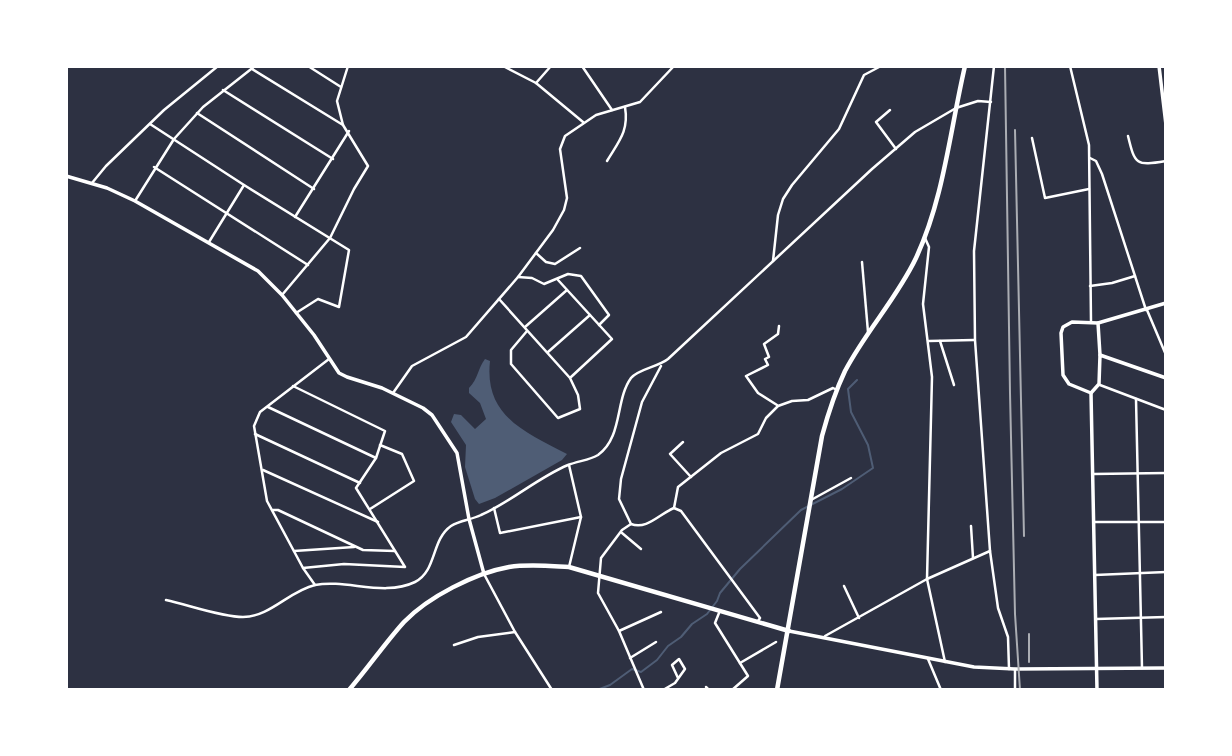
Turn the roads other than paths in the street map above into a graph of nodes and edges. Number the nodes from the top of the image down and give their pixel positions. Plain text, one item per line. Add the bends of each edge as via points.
1 (218, 66) edge
2 (308, 66) edge
3 (348, 66) edge
4 (503, 66) edge
5 (582, 66) edge
6 (881, 66) edge
7 (965, 66) edge
8 (994, 66) edge
9 (1070, 66) edge
10 (1160, 66) edge
11 (549, 67) edge
12 (672, 67) edge
13 (254, 68) edge
14 (536, 83) junction
15 (341, 87) junction
16 (223, 90) junction
17 (991, 102) junction
18 (625, 107) junction
19 (956, 108) junction
20 (612, 110) junction
21 (890, 110) dead end
22 (197, 113) junction
23 (583, 122) junction
24 (150, 124) junction
25 (343, 125) junction
26 (1166, 125) edge
27 (349, 131) junction
28 (1128, 136) dead end
29 (1032, 138) dead end
30 (174, 139) junction
31 (896, 149) junction
32 (1090, 158) junction
33 (333, 159) junction
34 (607, 161) dead end
35 (1166, 161) edge
36 (154, 167) junction
37 (66, 176) edge
38 (92, 183) junction
39 (244, 186) junction
40 (314, 189) junction
41 (1090, 189) junction
42 (135, 201) junction
43 (226, 213) junction
44 (295, 217) junction
45 (925, 237) junction
46 (330, 238) junction
47 (209, 242) junction
48 (580, 248) dead end
49 (536, 253) junction
50 (773, 261) junction
51 (862, 262) dead end
52 (309, 265) junction
53 (1135, 276) junction
54 (518, 277) junction
55 (558, 279) junction
56 (1090, 286) junction
57 (567, 290) junction
58 (282, 295) junction
59 (499, 299) junction
60 (1166, 303) edge
61 (1146, 309) junction
62 (296, 313) junction
63 (590, 315) junction
64 (1091, 321) junction
65 (1098, 323) junction
66 (599, 325) junction
67 (779, 326) dead end
68 (525, 329) junction
69 (868, 332) junction
70 (975, 340) junction
71 (929, 341) junction
72 (940, 341) junction
73 (547, 353) junction
74 (1100, 355) junction
75 (1166, 355) edge
76 (329, 359) junction
77 (662, 364) junction
78 (1166, 377) edge
79 (570, 378) junction
80 (954, 384) dead end
81 (1099, 384) junction
82 (293, 386) junction
83 (837, 390) junction
84 (393, 393) junction
85 (1091, 393) junction
86 (1136, 399) junction
87 (778, 406) junction
88 (267, 407) junction
89 (1166, 410) edge
90 (256, 435) junction
91 (683, 442) dead end
92 (380, 445) junction
93 (376, 458) junction
94 (569, 465) junction
95 (261, 470) junction
96 (1166, 473) edge
97 (1093, 474) junction
98 (1137, 474) junction
99 (691, 477) junction
100 (851, 478) dead end
101 (359, 483) junction
102 (811, 500) junction
103 (494, 507) junction
104 (674, 508) junction
105 (370, 509) junction
106 (273, 510) junction
107 (581, 517) junction
108 (469, 519) junction
109 (378, 522) junction
110 (1094, 522) junction
111 (1138, 522) junction
112 (1166, 522) edge
113 (631, 524) junction
114 (971, 526) dead end
115 (621, 532) junction
116 (357, 547) junction
117 (641, 549) dead end
118 (294, 551) junction
119 (396, 551) junction
120 (990, 551) junction
121 (974, 558) junction
122 (569, 567) junction
123 (303, 568) junction
124 (1139, 572) junction
125 (1166, 572) edge
126 (484, 574) junction
127 (598, 575) junction
128 (1095, 575) junction
129 (928, 579) junction
130 (316, 585) junction
131 (844, 586) dead end
132 (166, 600) dead end
133 (721, 610) junction
134 (661, 612) dead end
135 (1140, 617) junction
136 (1166, 617) edge
137 (859, 618) junction
138 (1096, 619) junction
139 (758, 621) junction
140 (619, 631) junction
141 (789, 631) junction
142 (516, 632) junction
143 (822, 638) junction
144 (656, 642) dead end
145 (776, 642) dead end
146 (454, 645) dead end
147 (630, 658) junction
148 (928, 659) junction
149 (945, 662) junction
150 (740, 663) junction
151 (1142, 668) junction
152 (1166, 668) edge
153 (1009, 669) junction
154 (1015, 669) junction
155 (1096, 669) junction
156 (678, 678) junction
157 (777, 689) edge
158 (349, 690) edge
159 (552, 690) edge
160 (644, 690) edge
161 (663, 690) edge
162 (732, 690) edge
163 (941, 690) edge
164 (1015, 690) edge
165 (1097, 690) edge

1 - 24 street
2 - 15 street
3 - 15 street
4 - 14 street
5 - 20 street
6 - 50 street via 864,75 839,129 783,199
7 - 19 main road
8 - 17 street
9 - 32 street
10 - 26 street
11 - 14 street
12 - 18 street via 647,97
13 - 16 street
13 - 25 street
14 - 23 street
15 - 25 street via 337,101
16 - 22 street
16 - 33 street
17 - 19 street
17 - 70 street via 974,251
18 - 20 street
18 - 34 street via 628,122
19 - 31 street via 929,122
19 - 45 main road
20 - 23 street
21 - 31 street via 876,122
22 - 30 street
22 - 40 street
23 - 49 street via 561,141 564,210
24 - 30 street
24 - 38 street
25 - 27 street
27 - 33 street
27 - 46 street via 368,166
28 - 35 street via 1137,162
29 - 41 street via 1045,198
30 - 36 street
30 - 39 street
31 - 50 street
32 - 41 street
32 - 53 street via 1102,174
33 - 40 street
36 - 42 street
36 - 43 street
37 - 38 street
38 - 42 street
39 - 43 street
39 - 44 street
40 - 44 street
41 - 56 street
42 - 47 street
43 - 47 street
43 - 52 street
44 - 46 street
45 - 69 main road
45 - 71 street via 929,247 923,304
46 - 52 street
46 - 62 street via 349,250 339,307 318,299
47 - 58 street via 258,271
48 - 49 street via 555,264
49 - 54 street
50 - 77 street
51 - 69 street
52 - 58 street
53 - 56 street
53 - 61 street
54 - 55 street via 544,284
54 - 59 street
55 - 57 street
55 - 66 street via 568,274 581,276 609,315
56 - 64 street
57 - 63 street
57 - 68 street
58 - 62 street
59 - 68 street
59 - 84 street via 466,337 412,366
60 - 61 street
61 - 65 street
61 - 75 street
62 - 76 street
63 - 66 street
63 - 73 street
64 - 65 street
64 - 85 street via 1072,322 1061,333 1063,375 1069,384
65 - 74 street
66 - 79 street via 612,339
67 - 87 street via 778,334 764,344 768,365 746,376 758,393
68 - 73 street
68 - 79 street via 509,359 558,418 580,409
69 - 83 main road
70 - 72 street
70 - 120 street
71 - 72 street
71 - 129 street
72 - 80 street
73 - 79 street
74 - 78 street
74 - 81 street
76 - 82 street
76 - 84 street via 346,377
77 - 94 street via 632,376 606,447 597,456
77 - 113 street via 642,402 623,469 619,499
81 - 85 street
81 - 86 street
82 - 88 street
82 - 92 street via 385,431
83 - 87 street
83 - 102 main road via 822,436
84 - 108 street via 432,415 451,444 460,464
85 - 97 street
86 - 89 street
86 - 98 street
87 - 99 street via 758,435 721,453
88 - 90 street via 256,418
88 - 93 street
90 - 95 street
90 - 101 street
91 - 99 street via 670,454
92 - 93 street
92 - 105 street via 401,454 414,481
93 - 101 street
94 - 103 street
94 - 107 street
95 - 106 street
95 - 109 street
96 - 98 street
97 - 98 street
97 - 110 street
98 - 111 street
99 - 104 street via 678,487
100 - 102 street
101 - 105 street via 356,488
102 - 141 main road
103 - 107 street via 500,533
103 - 108 street
104 - 113 street via 648,524
104 - 139 street via 681,511 731,578
105 - 109 street
106 - 116 street
106 - 118 street
107 - 122 street
108 - 126 street
108 - 130 street via 459,521 440,537 429,568 415,582 382,587
109 - 119 street
110 - 111 street
110 - 128 street
111 - 112 street
111 - 124 street
113 - 115 street
114 - 121 street
115 - 117 street
115 - 127 street via 601,558
116 - 118 street
116 - 119 street
118 - 123 street
119 - 123 street via 405,567 344,564
120 - 121 street
120 - 153 street via 998,608 1008,637
121 - 129 street
122 - 126 main road via 518,566
122 - 127 main road
123 - 130 street
124 - 125 street
124 - 128 street
124 - 135 street
126 - 142 street
126 - 158 main road via 436,596 405,621
127 - 133 main road
127 - 140 street via 598,593
128 - 138 street
129 - 137 street
129 - 149 street
130 - 132 street via 246,617
131 - 137 street
133 - 139 main road
133 - 150 street via 715,623
134 - 140 street
135 - 136 street
135 - 138 street
135 - 151 street
137 - 143 street
138 - 155 street
139 - 141 main road
140 - 147 street
141 - 143 street
141 - 157 main road
142 - 146 street
142 - 159 street
143 - 148 street
144 - 147 street
145 - 150 street
147 - 160 street
148 - 149 street
148 - 163 street
149 - 153 street
150 - 162 street via 748,676
151 - 152 street
151 - 155 street
153 - 154 street
154 - 155 street
154 - 164 street
155 - 165 street
156 - 156 street via 672,665 679,659 685,669
156 - 161 street

